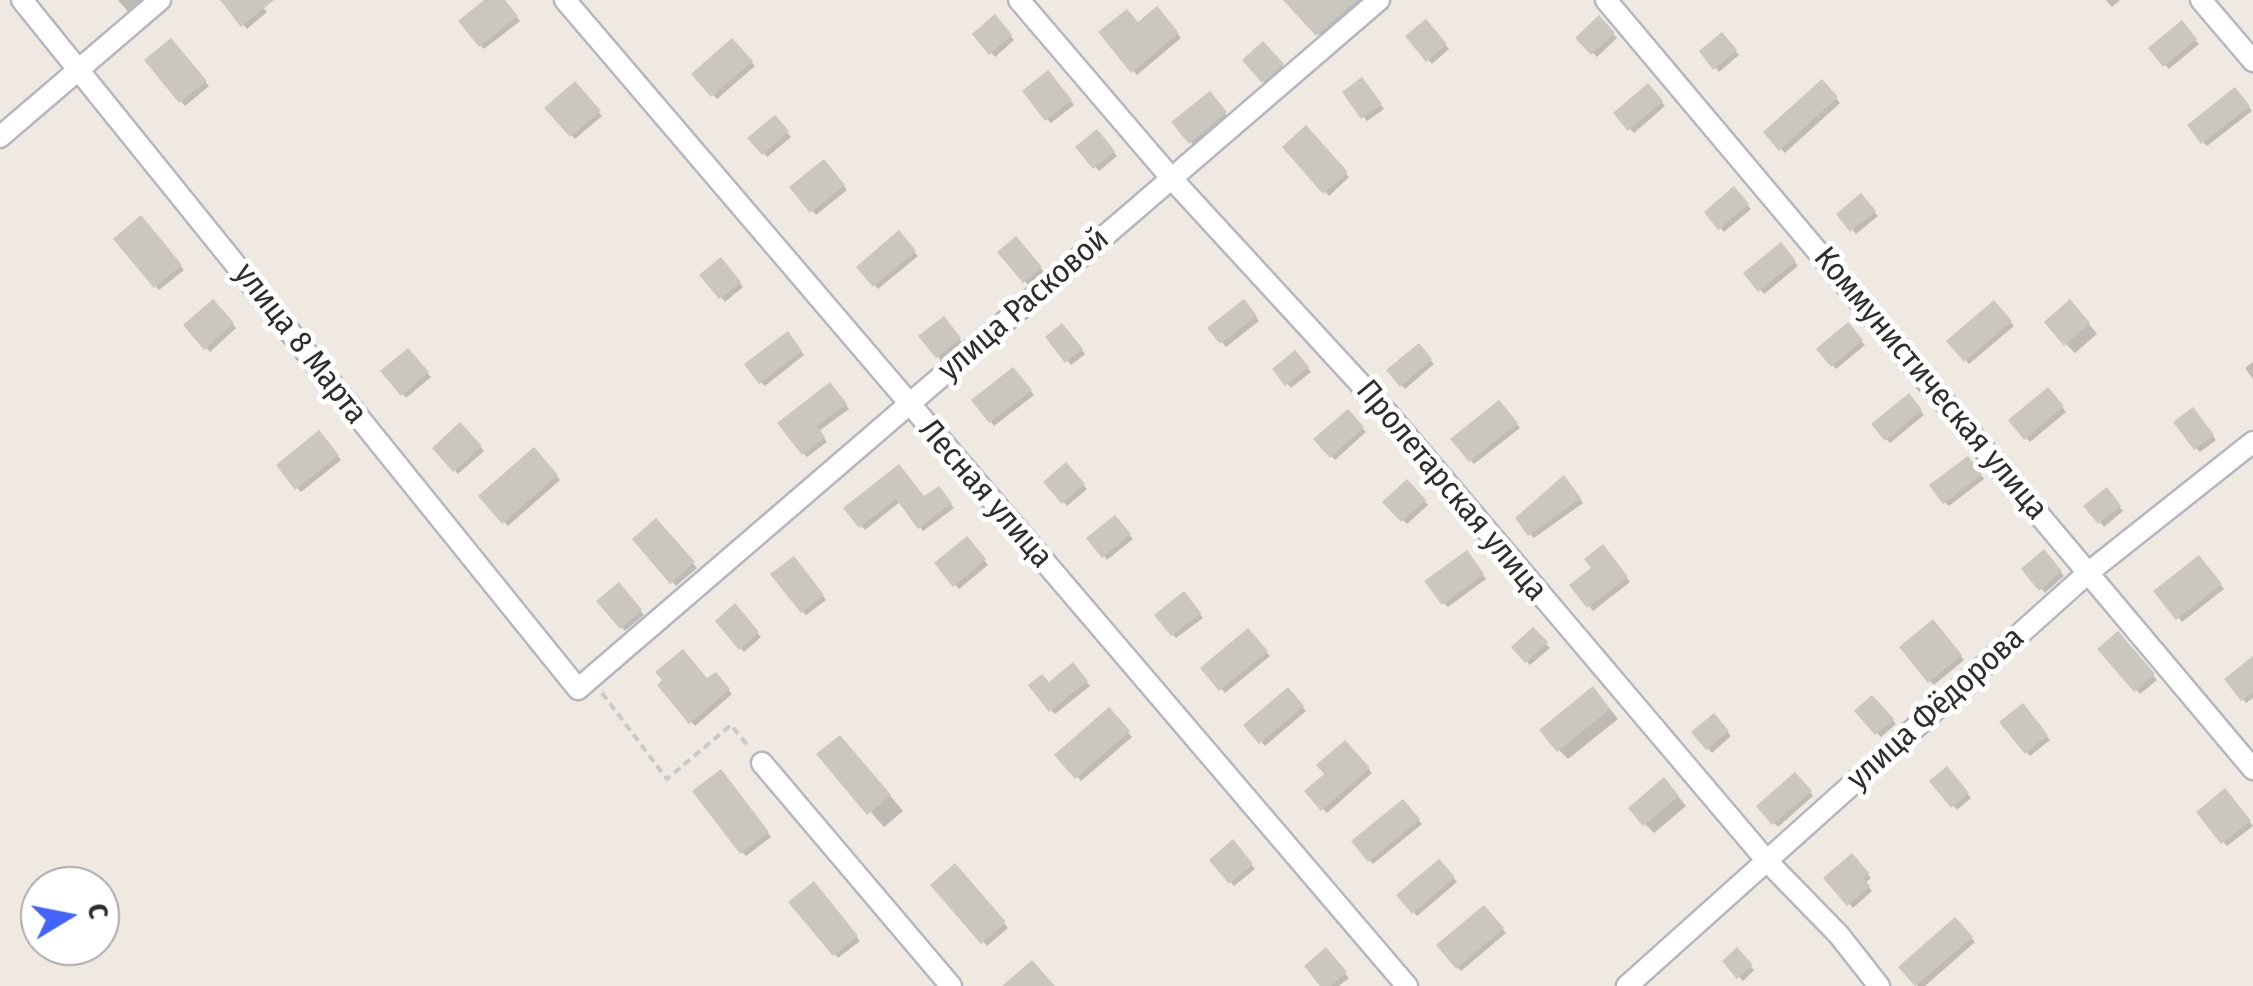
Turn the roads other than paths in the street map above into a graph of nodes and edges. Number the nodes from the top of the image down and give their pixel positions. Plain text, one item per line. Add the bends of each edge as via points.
1 (22, 0) edge
2 (160, 0) edge
3 (565, 0) edge
4 (1019, 0) edge
5 (1379, 0) edge
6 (1606, 0) edge
7 (2201, 0) edge
8 (2253, 60) edge
9 (77, 69) junction
10 (0, 138) edge
11 (1172, 179) junction
12 (908, 405) junction
13 (2253, 442) edge
14 (2088, 572) junction
15 (585, 684) joint
16 (762, 762) road end
17 (2253, 769) edge
18 (1767, 862) junction
19 (951, 986) edge
20 (1408, 986) edge
21 (1627, 986) edge
22 (1879, 986) edge

1 - 9 street, улица 8 Марта
2 - 9 street
3 - 12 street, Лесная улица
4 - 11 street, Пролетарская улица
5 - 11 street, улица Расковой
6 - 14 street, Коммунистическая улица
7 - 8 street
9 - 10 street
9 - 15 street, улица 8 Марта
11 - 12 street, улица Расковой
11 - 18 street, Пролетарская улица via 1389,415
12 - 15 street, улица Расковой
12 - 20 street, Лесная улица
13 - 14 street, улица Фёдорова
14 - 17 street, Коммунистическая улица
14 - 18 street, улица Фёдорова
16 - 19 street
18 - 21 street, улица Фёдорова
18 - 22 street, Пролетарская улица

